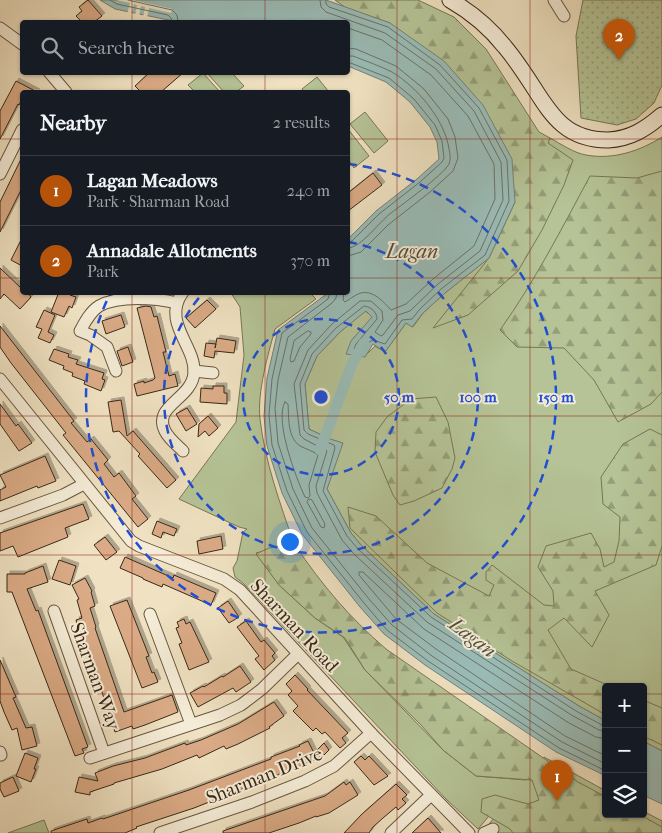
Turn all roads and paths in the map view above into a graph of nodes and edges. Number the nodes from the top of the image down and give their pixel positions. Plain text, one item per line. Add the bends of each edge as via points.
1 (450, 0) edge
2 (554, 0) edge
3 (564, 16) dead end
4 (0, 28) edge
5 (20, 43) edge
6 (52, 75) edge
7 (64, 90) edge
8 (662, 115) edge
9 (20, 134) edge
10 (0, 174) edge
11 (181, 295) edge
12 (177, 303) junction
13 (116, 370) dead end
14 (194, 371) junction
15 (213, 373) dead end
16 (0, 379) edge
17 (182, 451) dead end
18 (84, 484) junction
19 (0, 518) edge
20 (54, 611) dead end
21 (150, 614) dead end
22 (298, 654) junction
23 (191, 724) junction
24 (372, 733) junction
25 (104, 753) junction
26 (90, 758) dead end
27 (431, 795) junction
28 (160, 833) edge
29 (391, 833) edge
30 (469, 833) edge

1 - 8 street via 485,25 521,68 554,118 578,136 615,140 635,135
2 - 3 street
4 - 5 street
6 - 7 street
9 - 10 street
11 - 12 street
12 - 13 street via 152,299 119,301 98,307 91,314 80,331 107,347
12 - 14 street via 177,323
14 - 15 street
14 - 17 street via 188,389 168,407 163,418 165,430
16 - 18 street, Sharman Road
18 - 19 street
18 - 22 street, Sharman Road via 131,541 232,583
20 - 25 street, Sharman Way
21 - 23 street
22 - 23 street via 241,705
22 - 24 street, Sharman Road
23 - 25 street
24 - 27 street, Sharman Road
24 - 28 street, Sharman Drive via 334,766 306,781
25 - 26 street
27 - 29 street
27 - 30 street, Sharman Road

